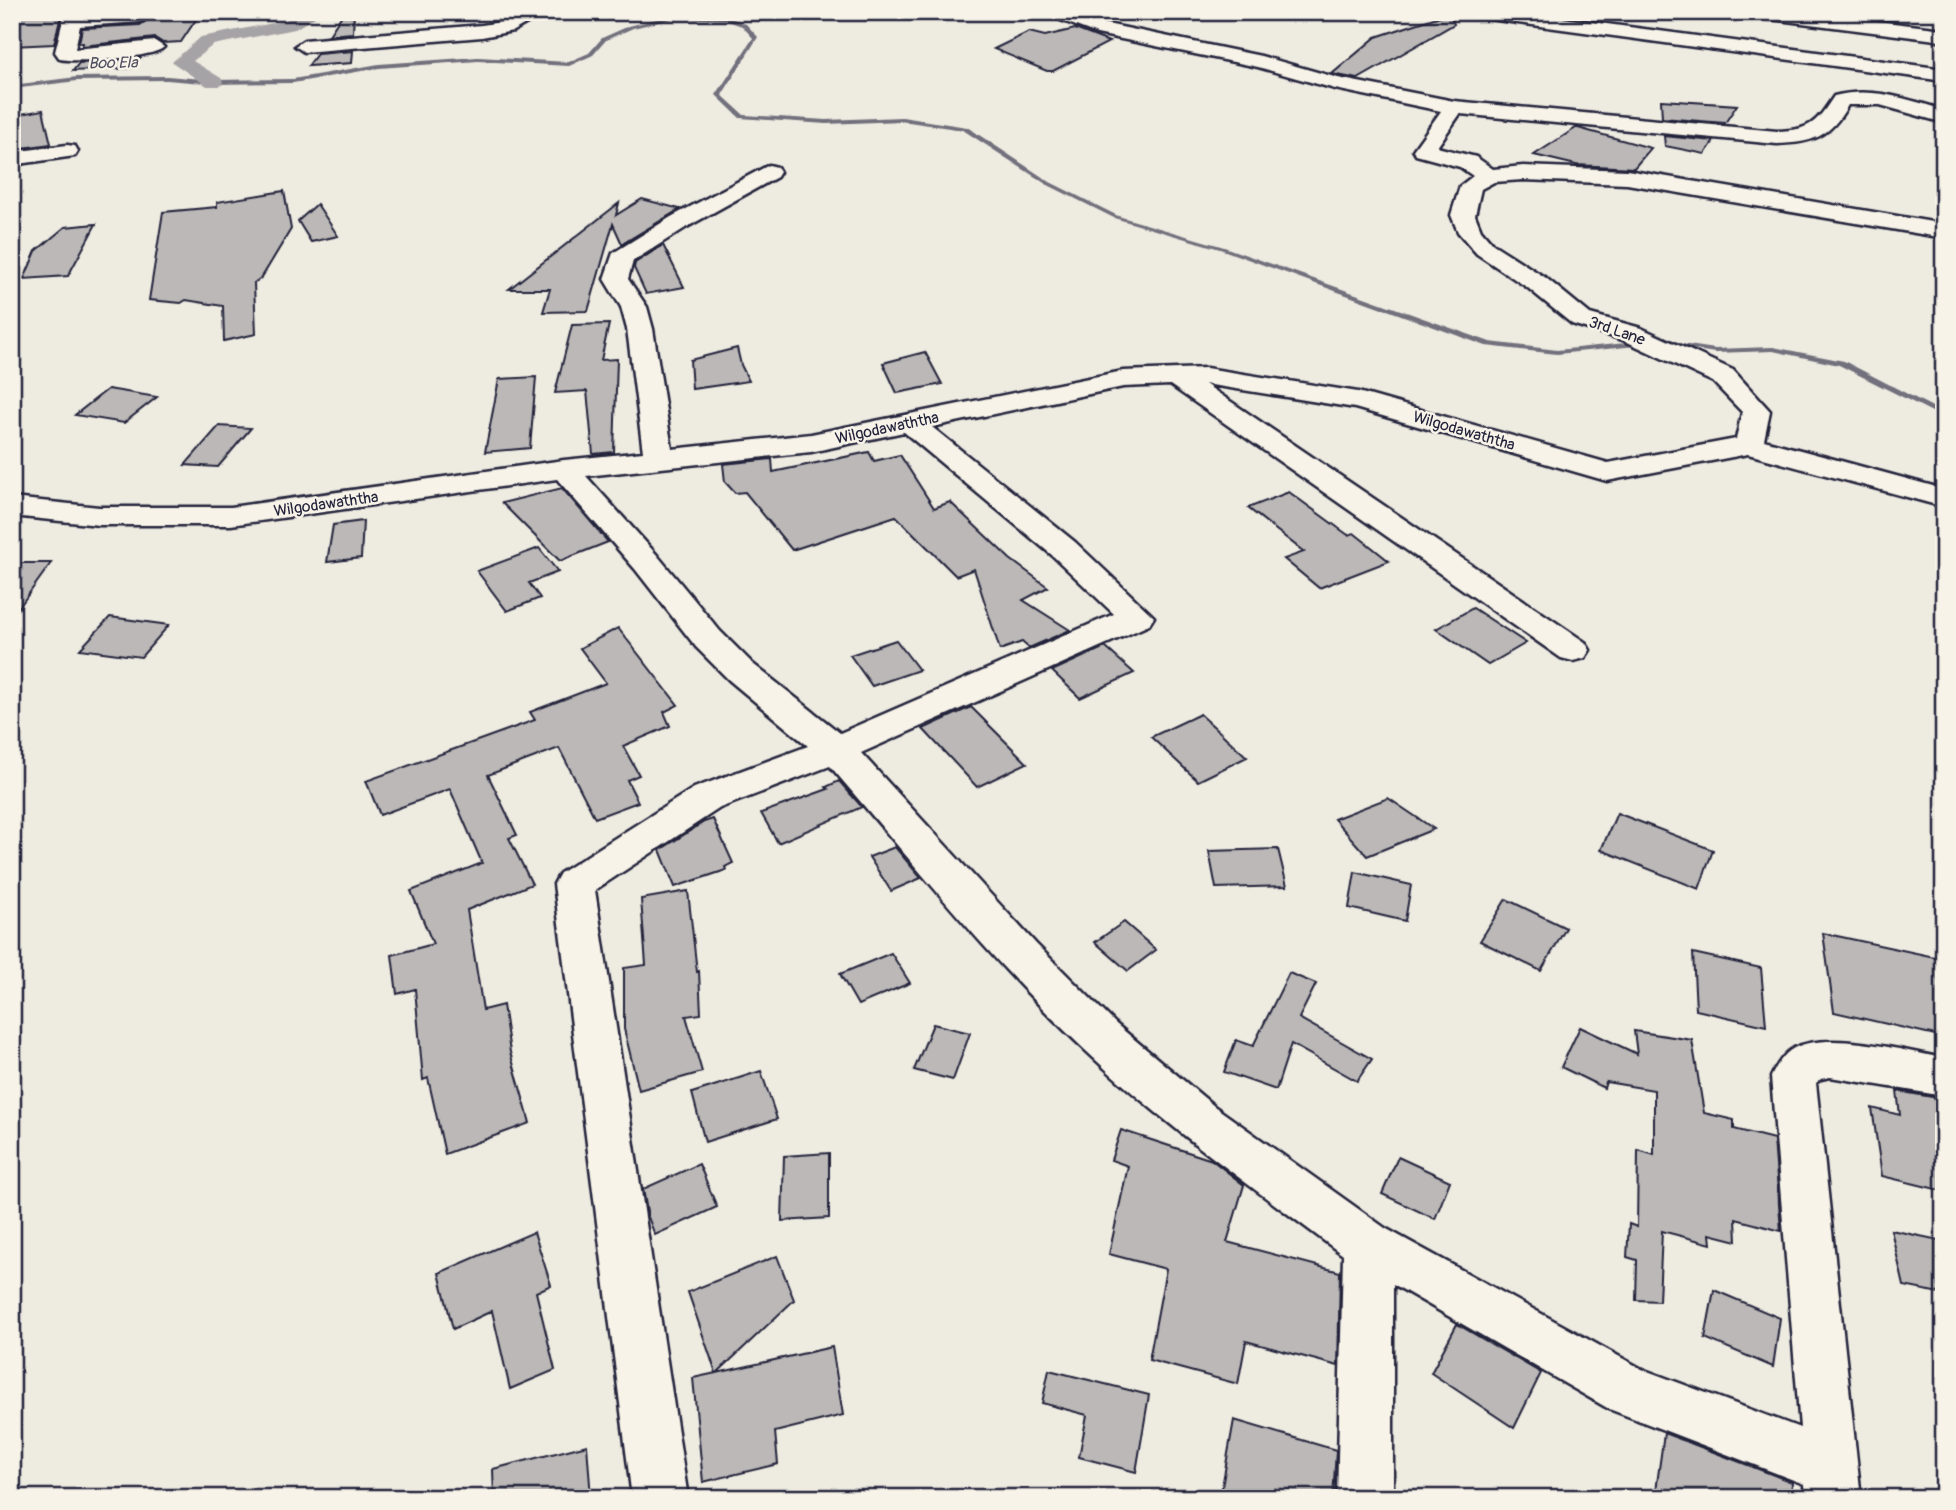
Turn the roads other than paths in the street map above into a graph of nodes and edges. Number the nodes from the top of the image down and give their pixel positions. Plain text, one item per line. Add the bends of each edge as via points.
1 (537, 12) edge
2 (1056, 12) edge
3 (1474, 12) edge
4 (1754, 12) edge
5 (73, 17) edge
6 (140, 17) dead end
7 (1655, 21) dead end
8 (1944, 35) edge
9 (1664, 39) junction
10 (304, 46) dead end
11 (155, 47) dead end
12 (1944, 75) edge
13 (1454, 107) junction
14 (1944, 117) edge
15 (1729, 135) junction
16 (67, 150) dead end
17 (12, 159) edge
18 (769, 172) dead end
19 (1489, 176) junction
20 (1719, 194) junction
21 (1944, 231) edge
22 (1176, 377) junction
23 (910, 423) junction
24 (1749, 445) junction
25 (659, 458) junction
26 (564, 469) junction
27 (1944, 498) edge
28 (12, 507) edge
29 (1573, 650) dead end
30 (836, 749) junction
31 (1944, 1077) edge
32 (1368, 1244) junction
33 (1830, 1482) edge
34 (660, 1498) edge
35 (1365, 1498) edge

1 - 10 street via 506,27 482,31
2 - 13 street via 1097,28
3 - 9 street
4 - 8 street
5 - 6 street
5 - 11 street via 67,55
7 - 9 street
9 - 12 street
13 - 15 street
13 - 19 street via 1424,150 1468,162
14 - 15 street via 1889,102 1850,98 1842,100 1825,125 1815,131
15 - 20 street
16 - 17 street
18 - 25 street via 622,258 616,279 634,307 640,329
19 - 20 street via 1627,177
19 - 24 street, 3rd Lane via 1471,186 1463,215 1485,249 1581,319 1632,334 1723,376 1756,411
20 - 21 street
22 - 23 street, Wilgodawaththa via 1123,379
22 - 24 street, Wilgodawaththa via 1206,376 1358,400 1607,472
22 - 29 street
23 - 25 street, Wilgodawaththa via 811,443
23 - 30 street via 1064,549 1137,617
24 - 27 street
25 - 26 street, Wilgodawaththa
26 - 28 street, Wilgodawaththa via 230,516 99,516
26 - 30 street via 708,639 741,672
30 - 32 street via 1021,956 1100,1037 1198,1120
30 - 34 street via 706,798 574,884
31 - 33 street via 1830,1058 1808,1062 1793,1077
32 - 33 street via 1628,1390
32 - 35 street

